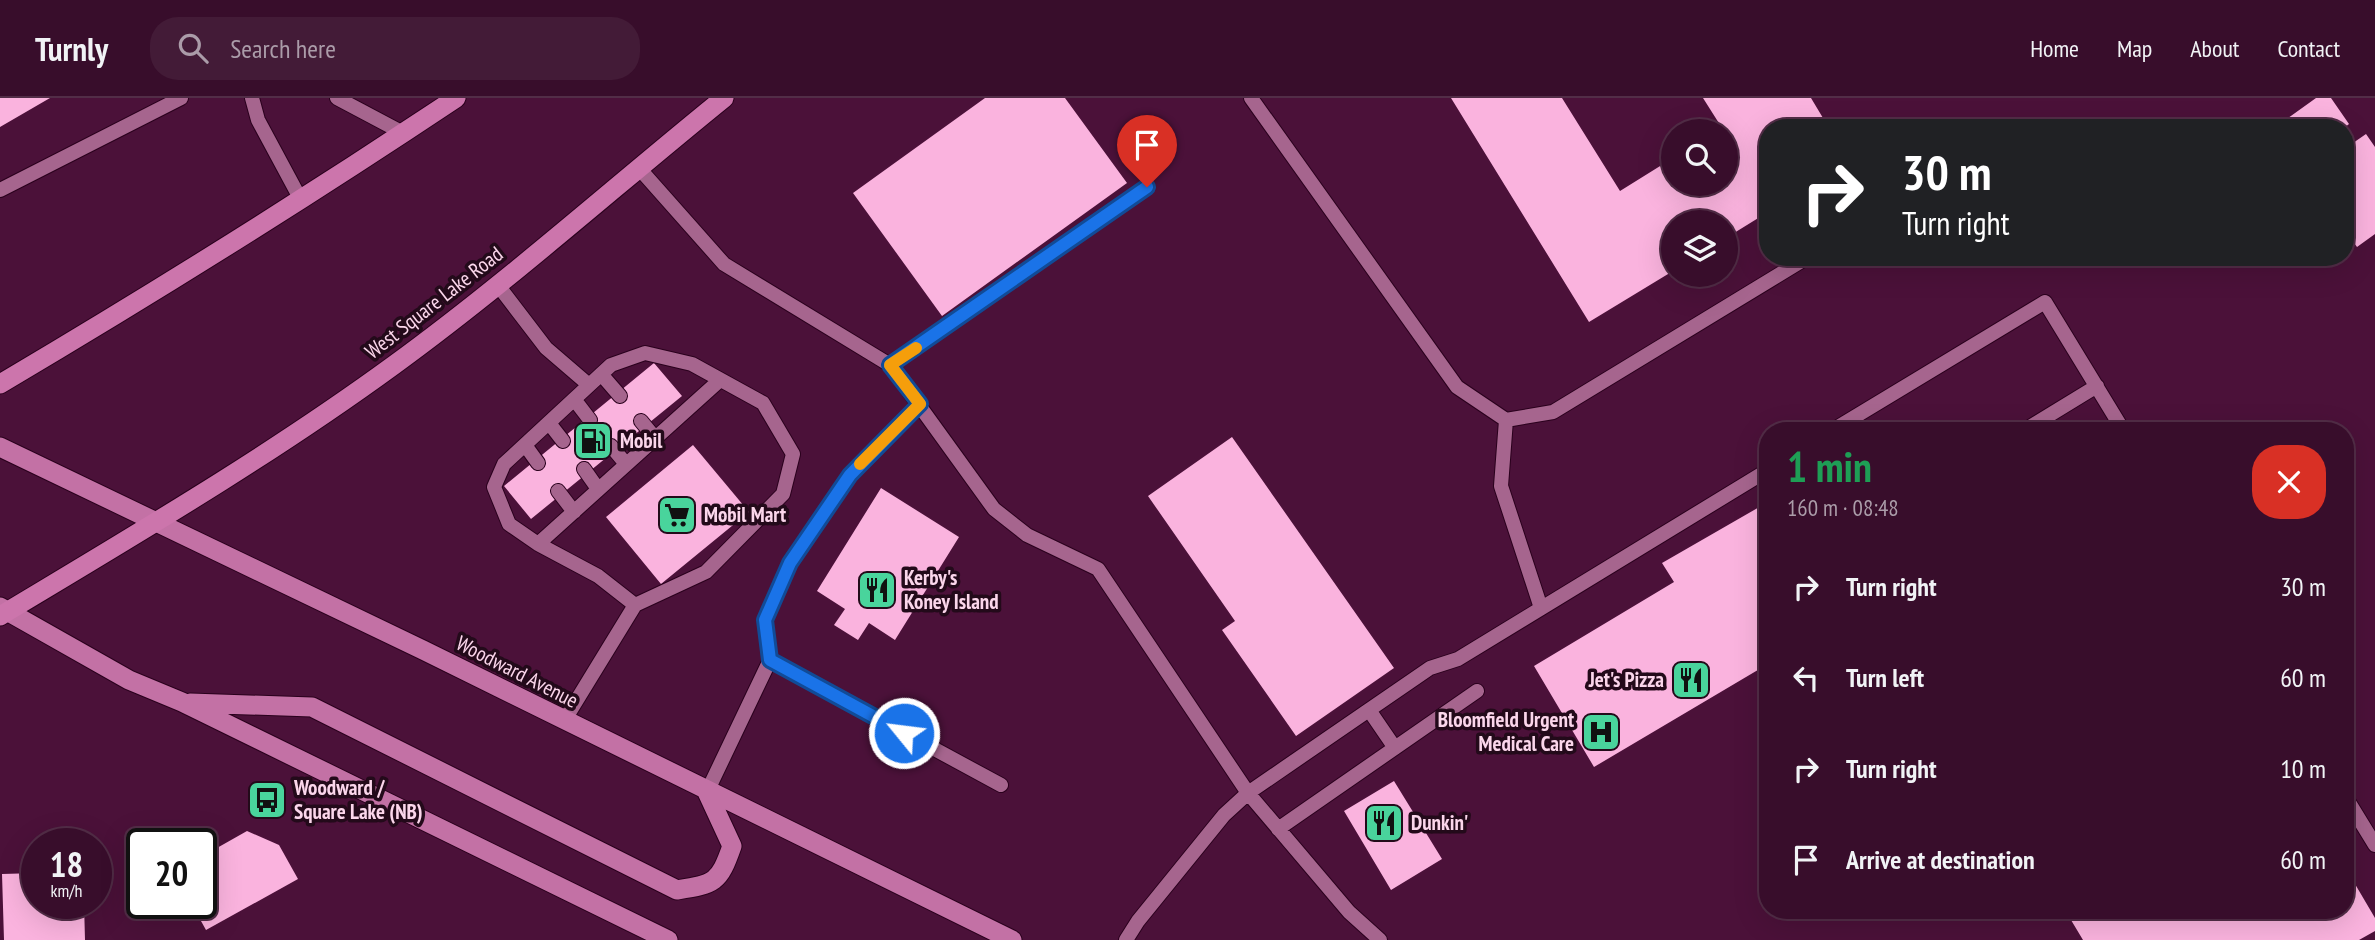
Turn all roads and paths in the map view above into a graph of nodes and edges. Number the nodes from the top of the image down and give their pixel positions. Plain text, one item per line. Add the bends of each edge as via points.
1 (181, 98) edge
2 (252, 98) edge
3 (337, 98) edge
4 (456, 98) edge
5 (723, 98) edge
6 (1251, 98) edge
7 (403, 133) junction
8 (638, 167) junction
9 (1147, 187) dead end
10 (2, 188) edge
11 (301, 200) junction
12 (1793, 266) edge
13 (497, 284) junction
14 (890, 365) junction
15 (601, 374) junction
16 (720, 380) junction
17 (0, 384) edge
18 (589, 385) junction
19 (2097, 386) junction
20 (620, 396) dead end
21 (574, 399) junction
22 (920, 404) junction
23 (590, 420) dead end
24 (1506, 420) junction
25 (641, 421) dead end
26 (1850, 422) edge
27 (2038, 422) edge
28 (2118, 422) edge
29 (549, 423) junction
30 (655, 438) junction
31 (563, 441) dead end
32 (524, 445) junction
33 (611, 446) dead end
34 (0, 447) edge
35 (538, 463) dead end
36 (626, 464) junction
37 (584, 469) dead end
38 (1759, 475) edge
39 (598, 489) junction
40 (558, 491) dead end
41 (574, 512) junction
42 (156, 522) junction
43 (538, 544) junction
44 (635, 605) junction
45 (1541, 608) junction
46 (3, 612) edge
47 (770, 660) junction
48 (1477, 691) dead end
49 (182, 702) junction
50 (1369, 710) junction
51 (564, 721) junction
52 (1395, 748) junction
53 (1001, 785) dead end
54 (708, 792) junction
55 (1248, 793) junction
56 (2354, 811) edge
57 (1278, 829) junction
58 (2375, 845) edge
59 (668, 940) edge
60 (1012, 940) edge
61 (1126, 940) edge
62 (1380, 940) edge

1 - 10 lane
2 - 11 lane via 258,120
3 - 7 lane
4 - 7 highway
5 - 8 highway, West Square Lake Road
6 - 24 lane via 1457,387
7 - 11 highway
8 - 13 highway, West Square Lake Road
8 - 14 lane via 724,264
9 - 14 lane
11 - 17 highway
12 - 24 lane via 1553,412
13 - 18 lane via 546,348
13 - 42 highway, West Square Lake Road via 354,393
14 - 22 lane
15 - 16 lane via 611,365 645,353 692,364
15 - 18 lane
15 - 20 lane
16 - 30 lane
16 - 44 lane via 763,403 793,454 783,494 706,572
18 - 21 lane
19 - 26 lane via 2045,302
19 - 27 lane
19 - 28 lane
21 - 23 lane
21 - 29 lane
22 - 47 lane via 850,475 790,563 765,620
22 - 55 lane via 994,509 1027,534 1098,569
24 - 45 lane via 1501,486
25 - 30 lane
29 - 31 lane
29 - 32 lane
30 - 36 lane
32 - 35 lane
32 - 43 lane via 504,464 494,487 509,524
33 - 36 lane
34 - 42 main road, Woodward Avenue
36 - 39 lane
37 - 39 lane
38 - 45 lane
39 - 41 lane
40 - 41 lane
41 - 43 lane
42 - 46 highway, West Square Lake Road
42 - 51 main road, Woodward Avenue
43 - 44 lane via 598,576
44 - 51 lane
45 - 50 lane via 1458,659 1430,668
46 - 49 main road via 129,680
47 - 53 lane
47 - 54 lane
48 - 52 lane
49 - 54 main road via 312,707 677,890 707,885 723,870 732,846
49 - 59 main road
50 - 52 lane
50 - 55 lane
51 - 54 main road, Woodward Avenue
52 - 57 lane
54 - 60 main road, Woodward Avenue
55 - 57 lane
55 - 61 lane via 1223,815
56 - 58 lane
57 - 62 lane via 1349,912

